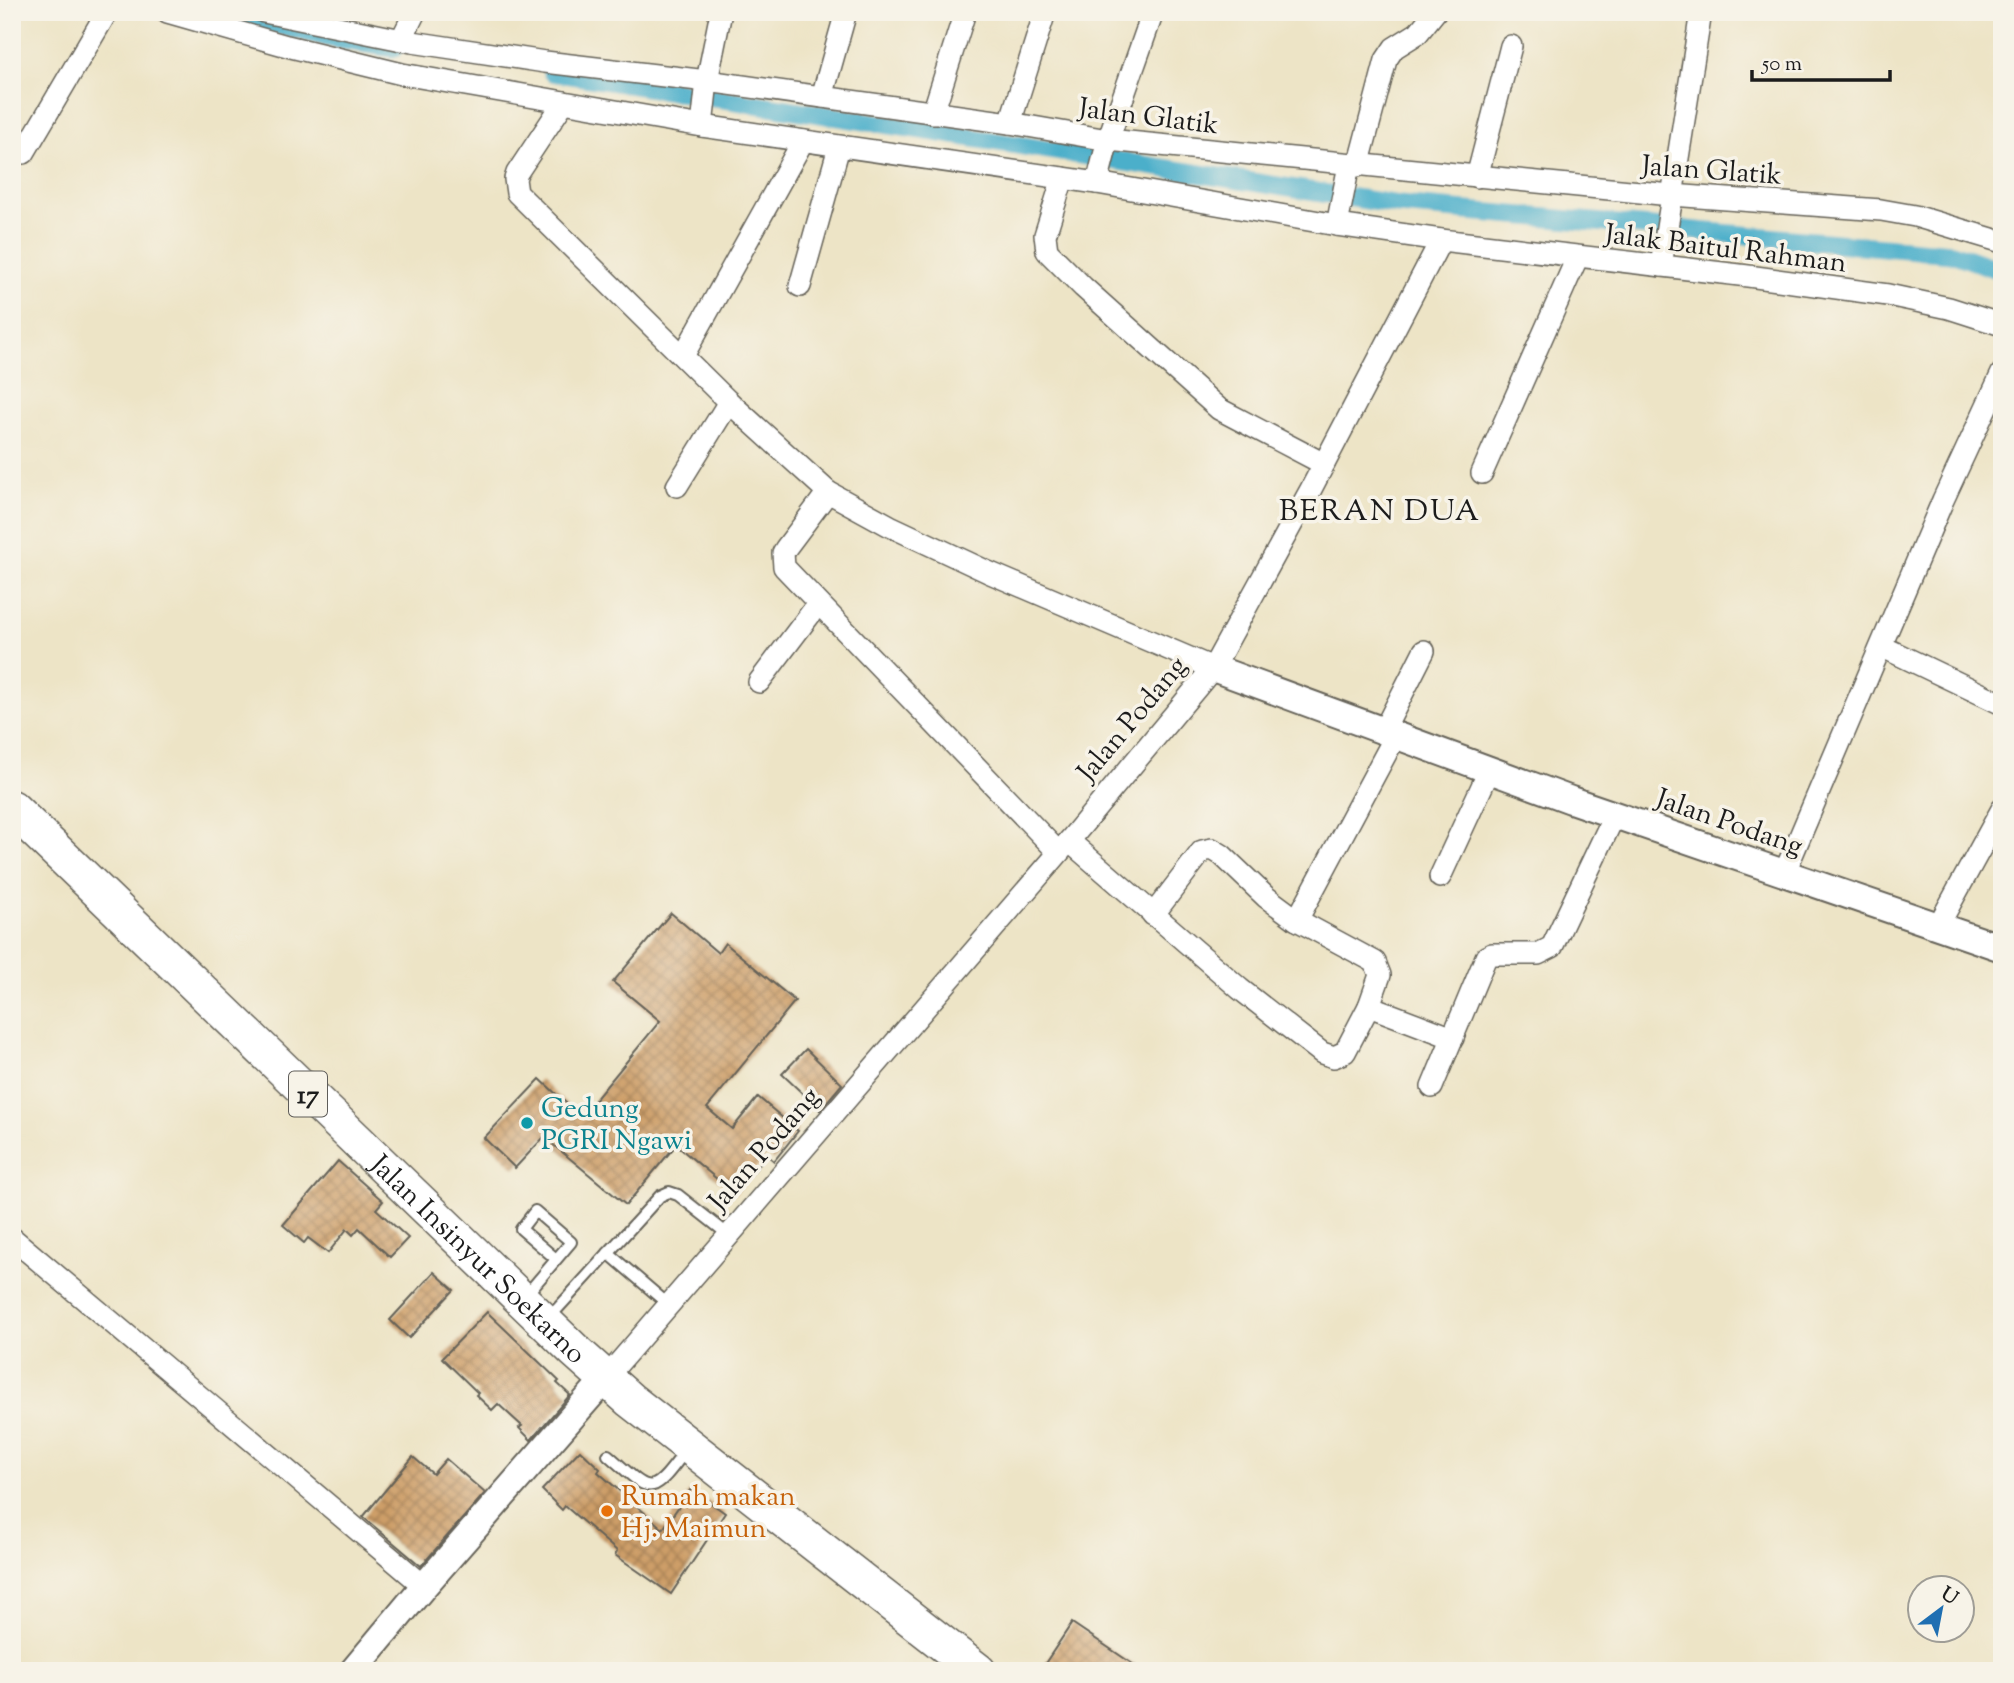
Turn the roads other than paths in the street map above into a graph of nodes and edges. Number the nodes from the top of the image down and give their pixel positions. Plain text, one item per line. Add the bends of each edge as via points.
1 (107, 12) edge
2 (167, 12) edge
3 (264, 12) edge
4 (415, 12) edge
5 (721, 12) edge
6 (846, 12) edge
7 (965, 12) edge
8 (1045, 12) edge
9 (1153, 12) edge
10 (1435, 12) edge
11 (1701, 12) edge
12 (290, 27) edge
13 (1511, 46) dead end
14 (406, 53) junction
15 (541, 78) junction
16 (822, 97) junction
17 (564, 102) junction
18 (705, 102) junction
19 (933, 113) junction
20 (1010, 123) junction
21 (803, 141) junction
22 (839, 147) junction
23 (24, 153) dead end
24 (1102, 161) junction
25 (1351, 171) junction
26 (1477, 177) junction
27 (1063, 178) junction
28 (1671, 195) junction
29 (1337, 225) junction
30 (1441, 240) junction
31 (2002, 242) edge
32 (1577, 258) junction
33 (1661, 266) junction
34 (800, 286) dead end
35 (2002, 325) edge
36 (683, 356) junction
37 (2002, 373) edge
38 (729, 402) junction
39 (1324, 464) junction
40 (1482, 473) dead end
41 (677, 486) dead end
42 (828, 492) junction
43 (818, 604) junction
44 (1883, 647) junction
45 (1424, 651) dead end
46 (1213, 667) junction
47 (760, 682) dead end
48 (2002, 704) edge
49 (1390, 733) junction
50 (1490, 769) junction
51 (12, 808) edge
52 (2002, 809) edge
53 (1615, 814) junction
54 (1064, 846) junction
55 (1784, 874) junction
56 (1440, 877) dead end
57 (1153, 915) junction
58 (1297, 920) junction
59 (1938, 926) junction
60 (2002, 948) edge
61 (1369, 1006) junction
62 (1452, 1038) junction
63 (1432, 1087) dead end
64 (730, 1236) junction
65 (12, 1238) edge
66 (608, 1253) junction
67 (556, 1259) junction
68 (670, 1306) junction
69 (533, 1311) junction
70 (606, 1379) junction
71 (689, 1446) junction
72 (608, 1455) dead end
73 (424, 1586) junction
74 (354, 1671) edge
75 (978, 1671) edge

1 - 23 street
2 - 12 street
3 - 12 street
4 - 14 street
5 - 18 street
6 - 16 street
7 - 19 street
8 - 20 street
9 - 24 street
10 - 25 street via 1386,60
11 - 28 street
12 - 14 street
12 - 14 street, Jalan Glatik
13 - 26 street
14 - 15 street
14 - 15 street, Jalan Glatik
15 - 17 street
15 - 18 street, Jalan Glatik
16 - 18 street, Jalan Glatik
16 - 19 street, Jalan Glatik
17 - 18 street
17 - 36 street via 517,173 517,193
18 - 21 street
19 - 20 street, Jalan Glatik
20 - 24 street, Jalan Glatik
21 - 22 street
21 - 36 street
22 - 27 street
22 - 34 street
24 - 25 street, Jalan Glatik
24 - 27 street
24 - 29 street, Jalak Baitul Rahman
25 - 26 street, Jalan Glatik
25 - 29 street
26 - 28 street, Jalan Glatik
27 - 39 street via 1045,235 1047,251 1220,409
28 - 31 street, Jalan Glatik via 1881,210
28 - 33 street
29 - 30 street, Jalak Baitul Rahman
30 - 32 street, Jalak Baitul Rahman
30 - 39 street
32 - 33 street, Jalak Baitul Rahman
32 - 40 street
33 - 35 street, Jalak Baitul Rahman via 1888,295
36 - 38 street
37 - 44 street via 1943,500
38 - 41 street
38 - 42 street
39 - 46 street
42 - 43 street via 783,553 784,567
42 - 46 street via 988,572
43 - 47 street
43 - 54 street
44 - 48 street
44 - 55 street
45 - 49 street
46 - 49 street, Jalan Podang
46 - 54 street, Jalan Podang
49 - 50 street, Jalan Podang
49 - 58 street
50 - 53 street, Jalan Podang
50 - 56 street
51 - 69 highway, Jalan Insinyur Soekarno / 17
52 - 59 street
53 - 55 street, Jalan Podang
53 - 62 street via 1552,947 1538,954 1486,957
54 - 57 street
54 - 64 street, Jalan Podang
55 - 59 street, Jalan Podang
57 - 58 street via 1202,851 1212,849
57 - 61 street via 1322,1053 1335,1056 1345,1052
58 - 61 street via 1375,962 1380,975
59 - 60 street, Jalan Podang
61 - 62 street
62 - 63 street
64 - 66 lane via 669,1192 660,1196
64 - 68 street, Jalan Podang
65 - 73 street
66 - 68 lane
66 - 69 lane
67 - 67 lane via 571,1242 536,1211 521,1229
67 - 69 lane
68 - 70 street, Jalan Podang
69 - 70 highway, Jalan Insinyur Soekarno / 17
70 - 71 highway, Jalan Insinyur Soekarno / 17
70 - 73 street
71 - 72 lane via 663,1481 651,1487 642,1485
71 - 75 highway, Jalan Insinyur Soekarno / 17
73 - 74 street

